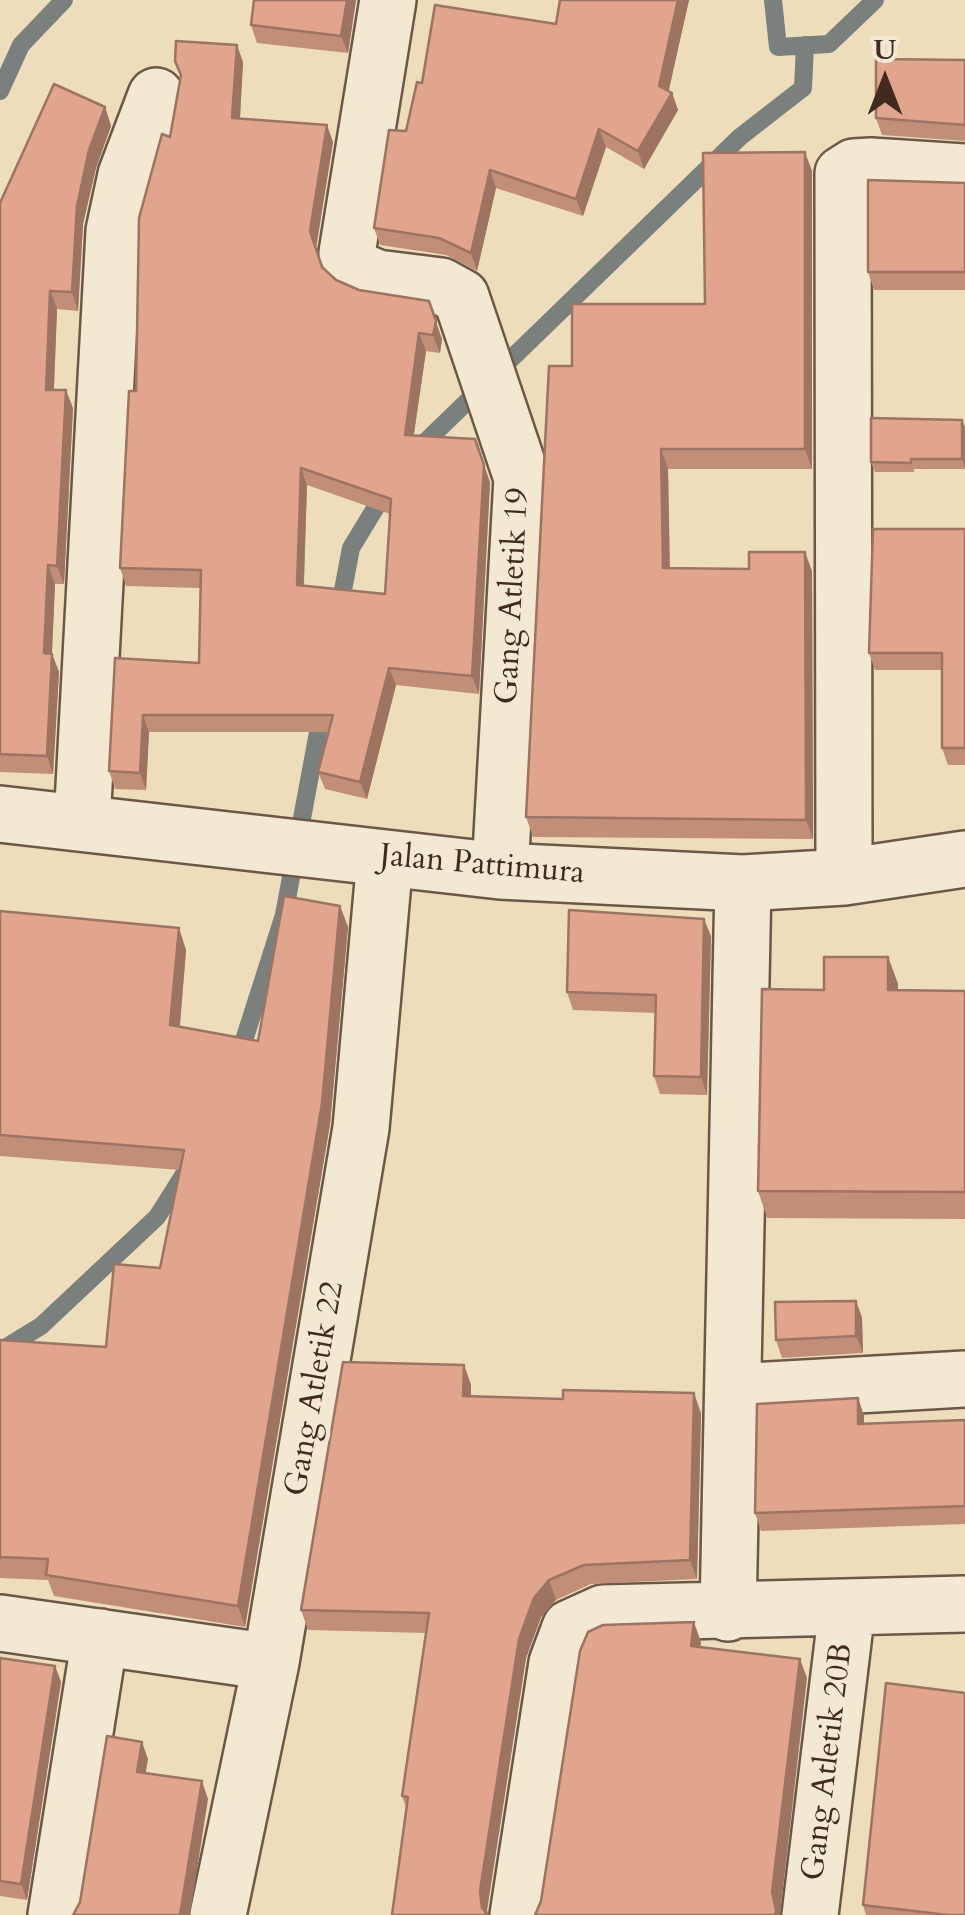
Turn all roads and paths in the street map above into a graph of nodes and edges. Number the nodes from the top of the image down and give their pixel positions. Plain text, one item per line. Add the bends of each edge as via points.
1 (388, 0) edge
2 (156, 96) dead end
3 (965, 172) edge
4 (0, 814) edge
5 (82, 824) junction
6 (386, 859) junction
7 (965, 859) edge
8 (500, 871) junction
9 (844, 877) junction
10 (742, 883) junction
11 (965, 1378) edge
12 (733, 1392) junction
13 (965, 1604) edge
14 (847, 1609) junction
15 (728, 1613) junction
16 (0, 1622) edge
17 (100, 1636) junction
18 (270, 1662) junction
19 (56, 1915) edge
20 (218, 1915) edge
21 (518, 1915) edge
22 (810, 1915) edge

1 - 8 street, Gang Atletik 19 via 347,254 356,269 377,278 441,286 461,297 522,478
2 - 5 street via 114,231
3 - 9 street via 872,166 842,174
4 - 5 street, Jalan Pattimura
5 - 6 street, Jalan Pattimura
6 - 8 street, Jalan Pattimura
6 - 18 street, Gang Atletik 22 via 361,1128
7 - 9 street, Jalan Pattimura
8 - 10 street, Jalan Pattimura
9 - 10 street, Jalan Pattimura
10 - 12 street
11 - 12 street
12 - 15 street
13 - 14 street
14 - 15 street
14 - 22 street, Gang Atletik 20B
15 - 21 street via 603,1613 570,1628 556,1662
16 - 17 street
17 - 18 street
17 - 19 street
18 - 20 street, Gang Atletik 22

